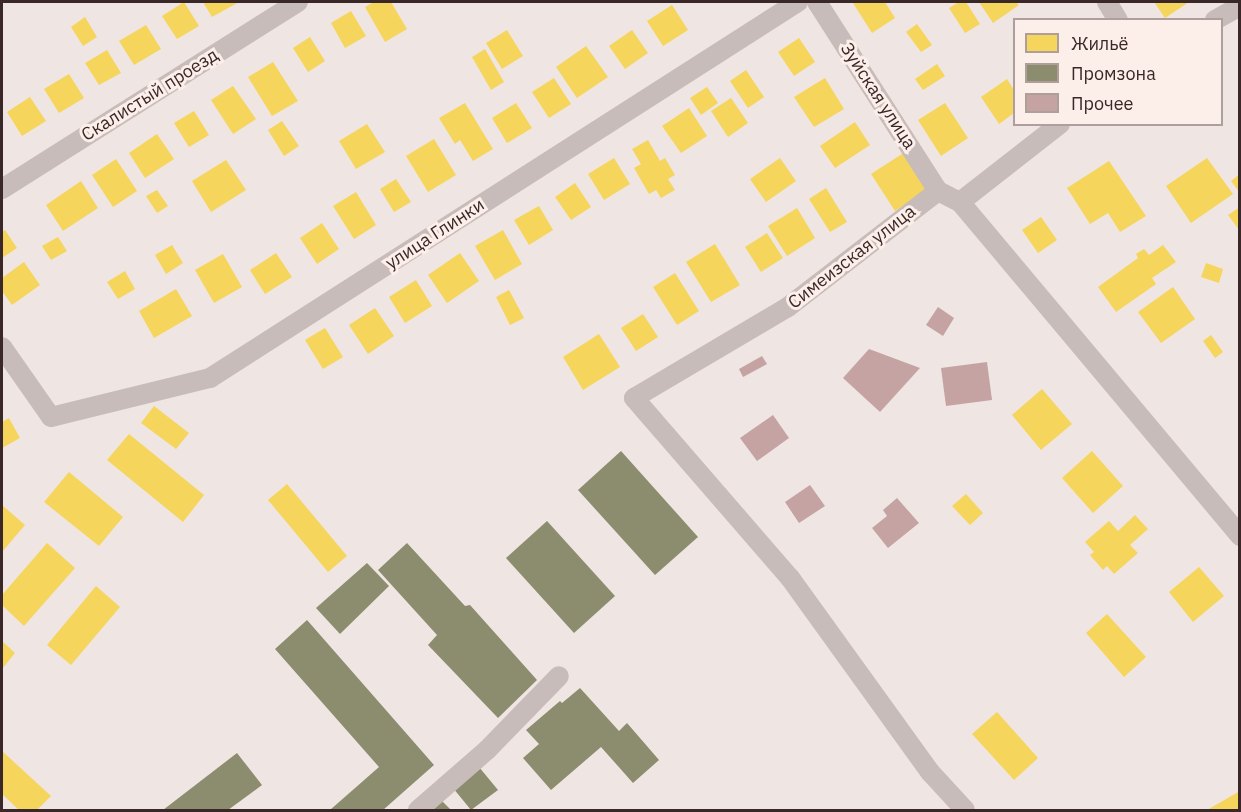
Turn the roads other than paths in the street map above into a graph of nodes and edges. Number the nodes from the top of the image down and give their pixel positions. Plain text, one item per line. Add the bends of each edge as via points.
1 (298, 2) edge
2 (798, 2) edge
3 (817, 2) edge
4 (1107, 2) edge
5 (1239, 6) edge
6 (1117, 18) edge
7 (1218, 18) edge
8 (1057, 126) edge
9 (2, 189) edge
10 (938, 191) junction
11 (960, 202) junction
12 (2, 347) edge
13 (1239, 536) edge
14 (559, 676) dead end
15 (418, 810) edge
16 (965, 810) edge

1 - 9 street, Скалистый проезд
2 - 12 street, улица Глинки via 210,378 51,417
3 - 10 street, Зуйская улица
4 - 6 street
5 - 7 street
8 - 11 street
10 - 11 street
10 - 16 street, Симеизская улица via 788,307 634,398 790,578 930,772
11 - 13 street
14 - 15 street via 487,750

